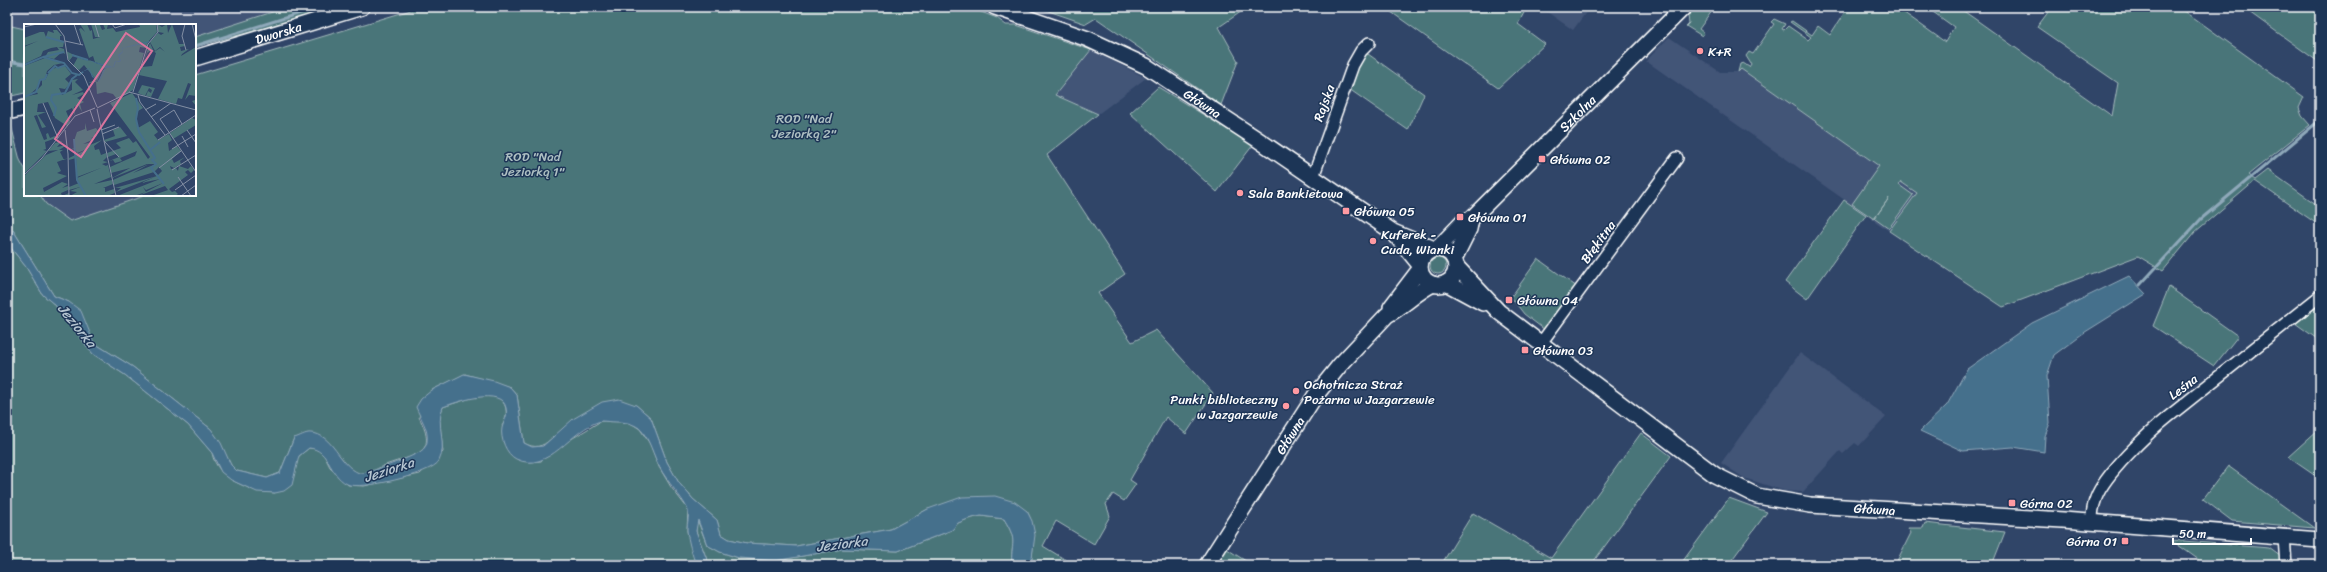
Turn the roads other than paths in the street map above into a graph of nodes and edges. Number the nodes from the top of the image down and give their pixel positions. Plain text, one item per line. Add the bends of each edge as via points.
1 (362, 7) edge
2 (995, 7) edge
3 (1684, 7) edge
4 (1369, 43) dead end
5 (196, 58) edge
6 (24, 108) edge
7 (7, 112) edge
8 (1677, 158) dead end
9 (1313, 177) junction
10 (1471, 219) junction
11 (1393, 232) junction
12 (1436, 249) junction
13 (1455, 263) junction
14 (1420, 267) junction
15 (1440, 283) junction
16 (2320, 296) edge
17 (1492, 306) junction
18 (1387, 316) junction
19 (1541, 343) junction
20 (2092, 522) junction
21 (2284, 537) junction
22 (2320, 540) edge
23 (1206, 565) edge
24 (2286, 565) edge

1 - 5 main road, Dworska
2 - 9 main road, Główna via 1088,39 1146,66
3 - 10 main road, Szkolna
4 - 9 street, Rajska via 1353,66
6 - 7 main road
8 - 19 street, Błękitna
9 - 11 main road, Główna
10 - 12 main road, Szkolna via 1463,222
10 - 13 main road, Szkolna
11 - 12 main road, Główna
11 - 14 main road, Główna
12 - 13 main road via 1448,252
12 - 14 main road via 1425,255
13 - 15 main road via 1454,274
13 - 17 main road, Główna
14 - 15 main road via 1426,280
14 - 18 main road, Główna via 1393,303
15 - 17 main road, Główna via 1478,302
15 - 18 main road, Główna via 1422,289
16 - 20 street, Leśna via 2145,438 2099,491 2094,503
17 - 19 main road, Główna
18 - 23 main road, Główna via 1344,360 1315,396
19 - 20 main road, Główna via 1715,475 1757,496 1810,505
20 - 21 main road, Główna
21 - 22 main road, Główna
21 - 24 street

